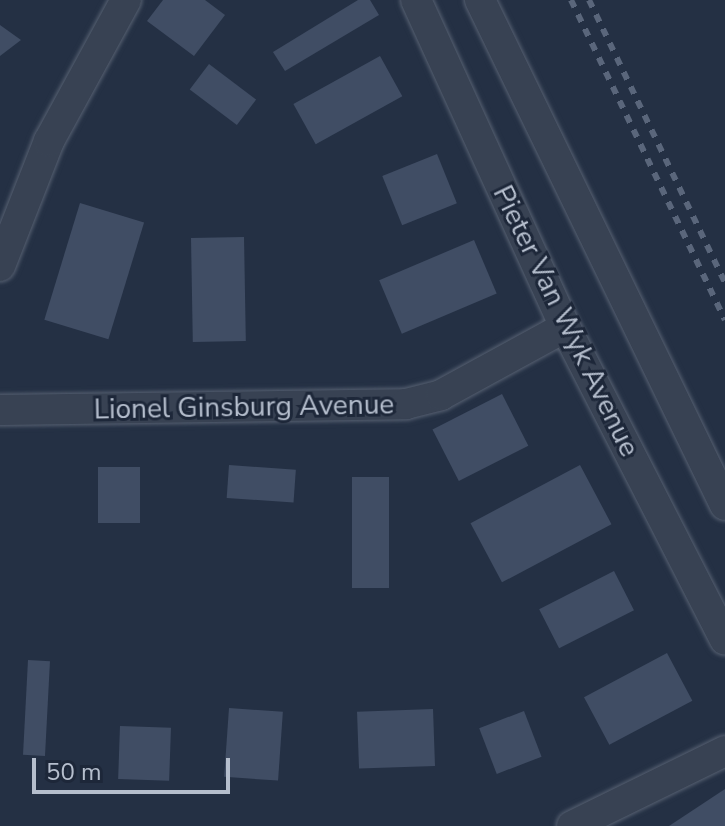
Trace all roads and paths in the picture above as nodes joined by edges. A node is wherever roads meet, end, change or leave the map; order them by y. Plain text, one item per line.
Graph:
1 (126, 0) edge
2 (416, 0) edge
3 (480, 0) edge
4 (0, 266) edge
5 (565, 327) junction
6 (0, 410) edge
7 (725, 505) edge
8 (725, 639) edge
9 (725, 751) edge
10 (572, 826) edge

1 - 4 street
2 - 5 street, Pieter Van Wyk Avenue
3 - 7 street
5 - 6 street, Lionel Ginsburg Avenue
5 - 8 street, Pieter Van Wyk Avenue
9 - 10 street

